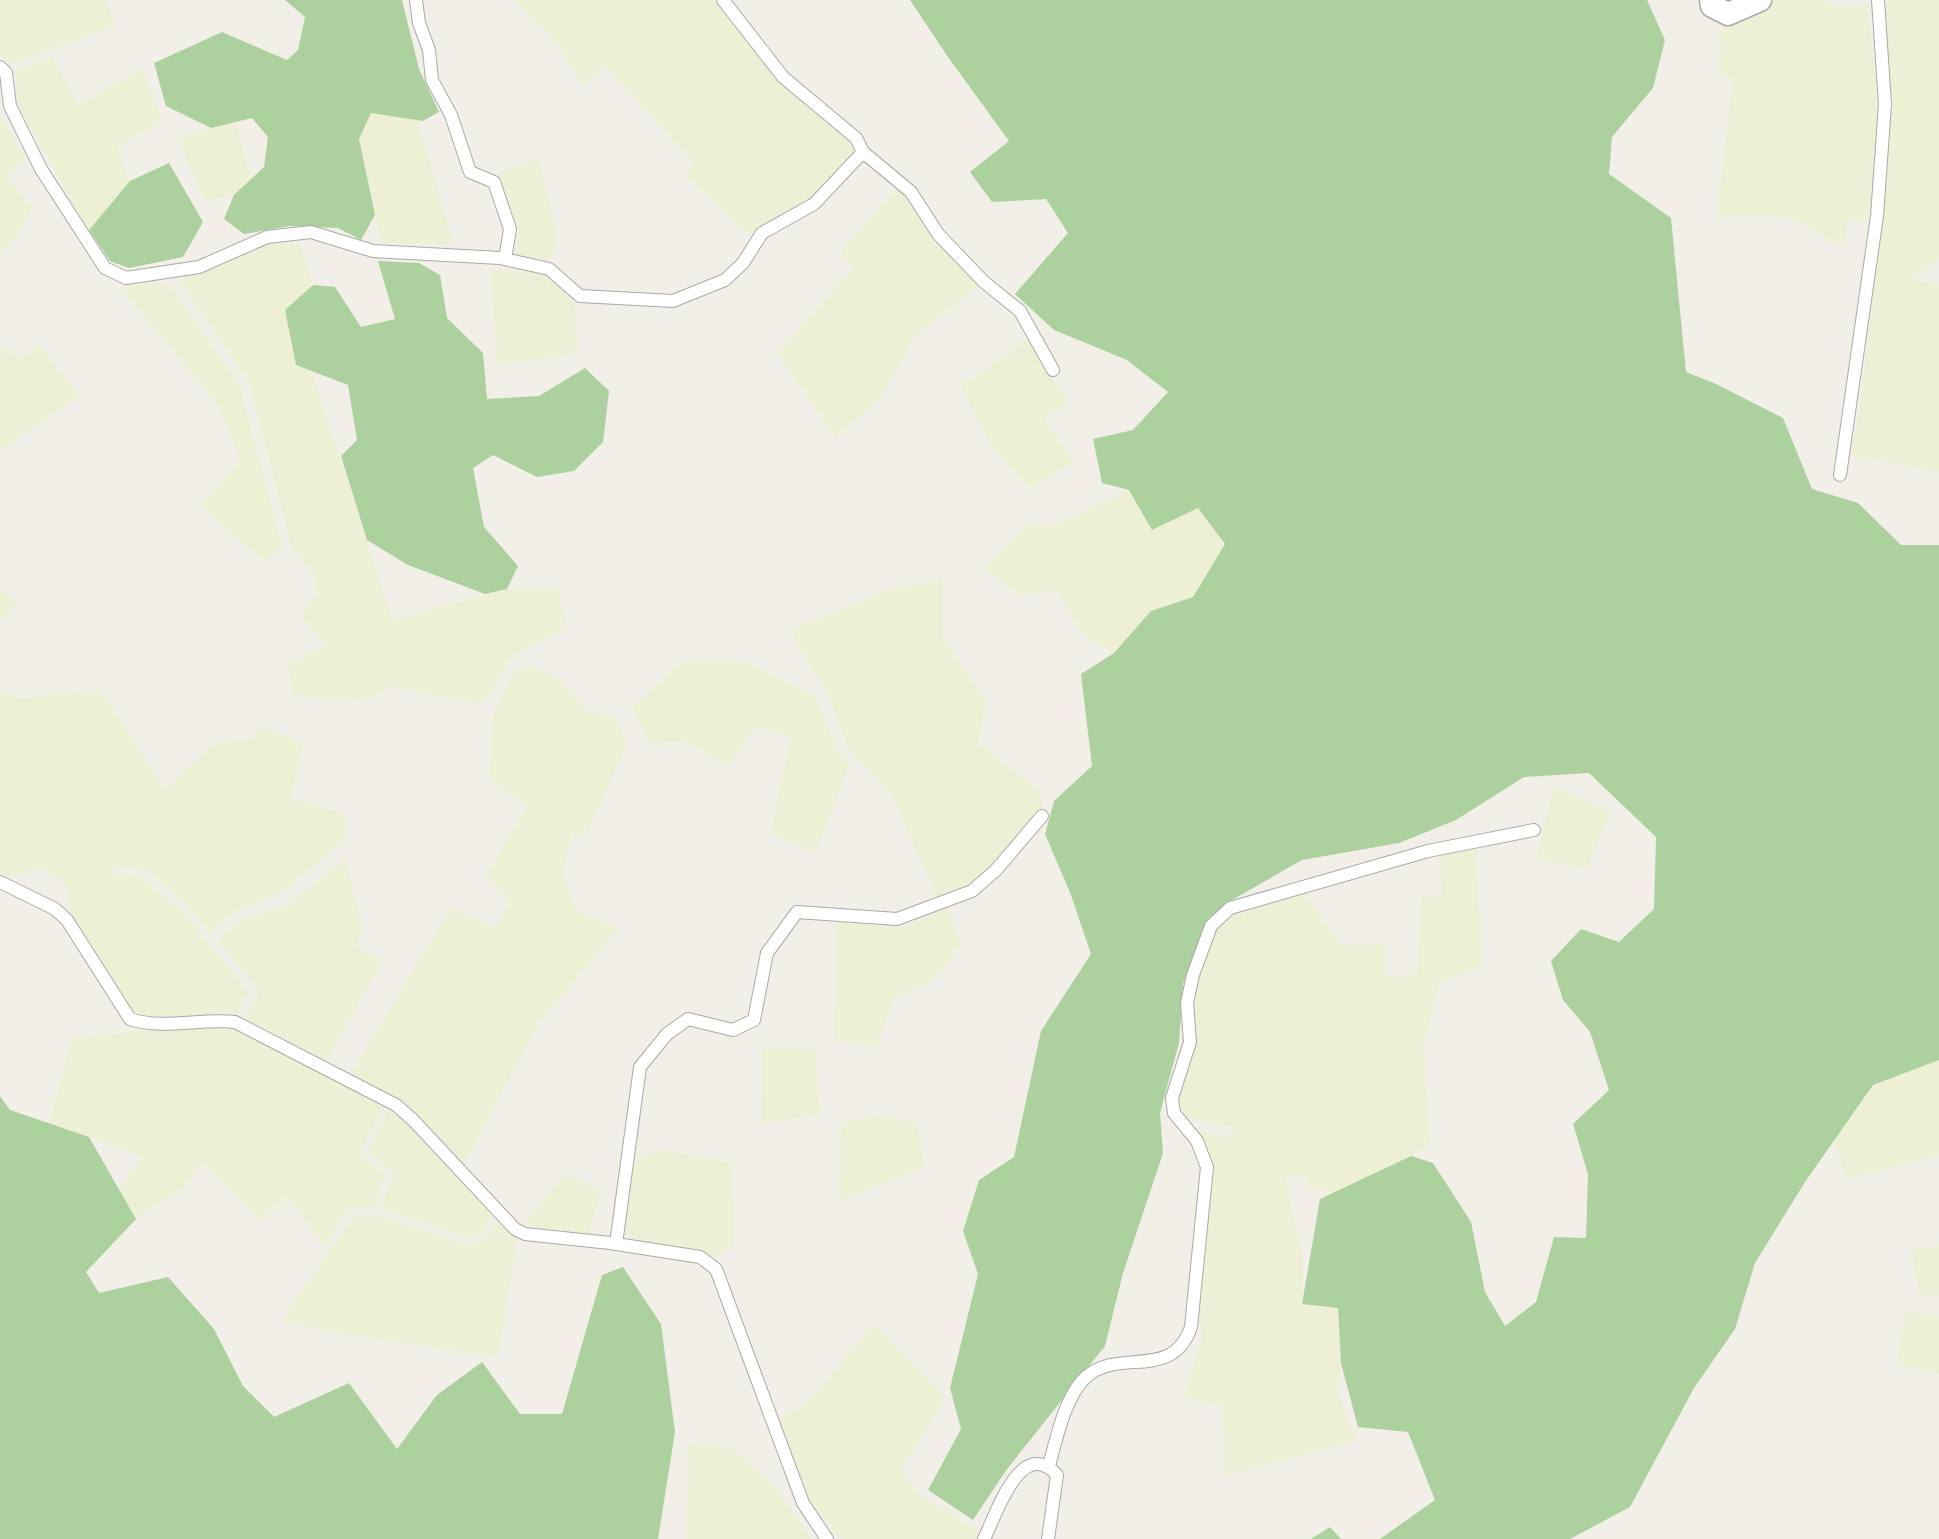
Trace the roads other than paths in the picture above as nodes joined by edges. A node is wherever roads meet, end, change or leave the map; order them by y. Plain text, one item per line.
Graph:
1 (416, 0) edge
2 (723, 0) edge
3 (1712, 0) edge
4 (1760, 0) edge
5 (1878, 0) edge
6 (0, 67) edge
7 (863, 152) junction
8 (505, 259) junction
9 (1053, 370) dead end
10 (1840, 475) dead end
11 (1042, 816) dead end
12 (1534, 830) dead end
13 (0, 882) edge
14 (616, 1244) junction
15 (1049, 1466) junction
16 (827, 1539) edge
17 (984, 1539) edge
18 (1048, 1539) edge

1 - 8 lane
2 - 7 lane
3 - 4 street
5 - 10 lane
6 - 8 lane
7 - 8 lane
7 - 9 lane
11 - 14 lane
12 - 15 lane
13 - 14 lane
14 - 16 lane
15 - 17 lane
15 - 18 lane

